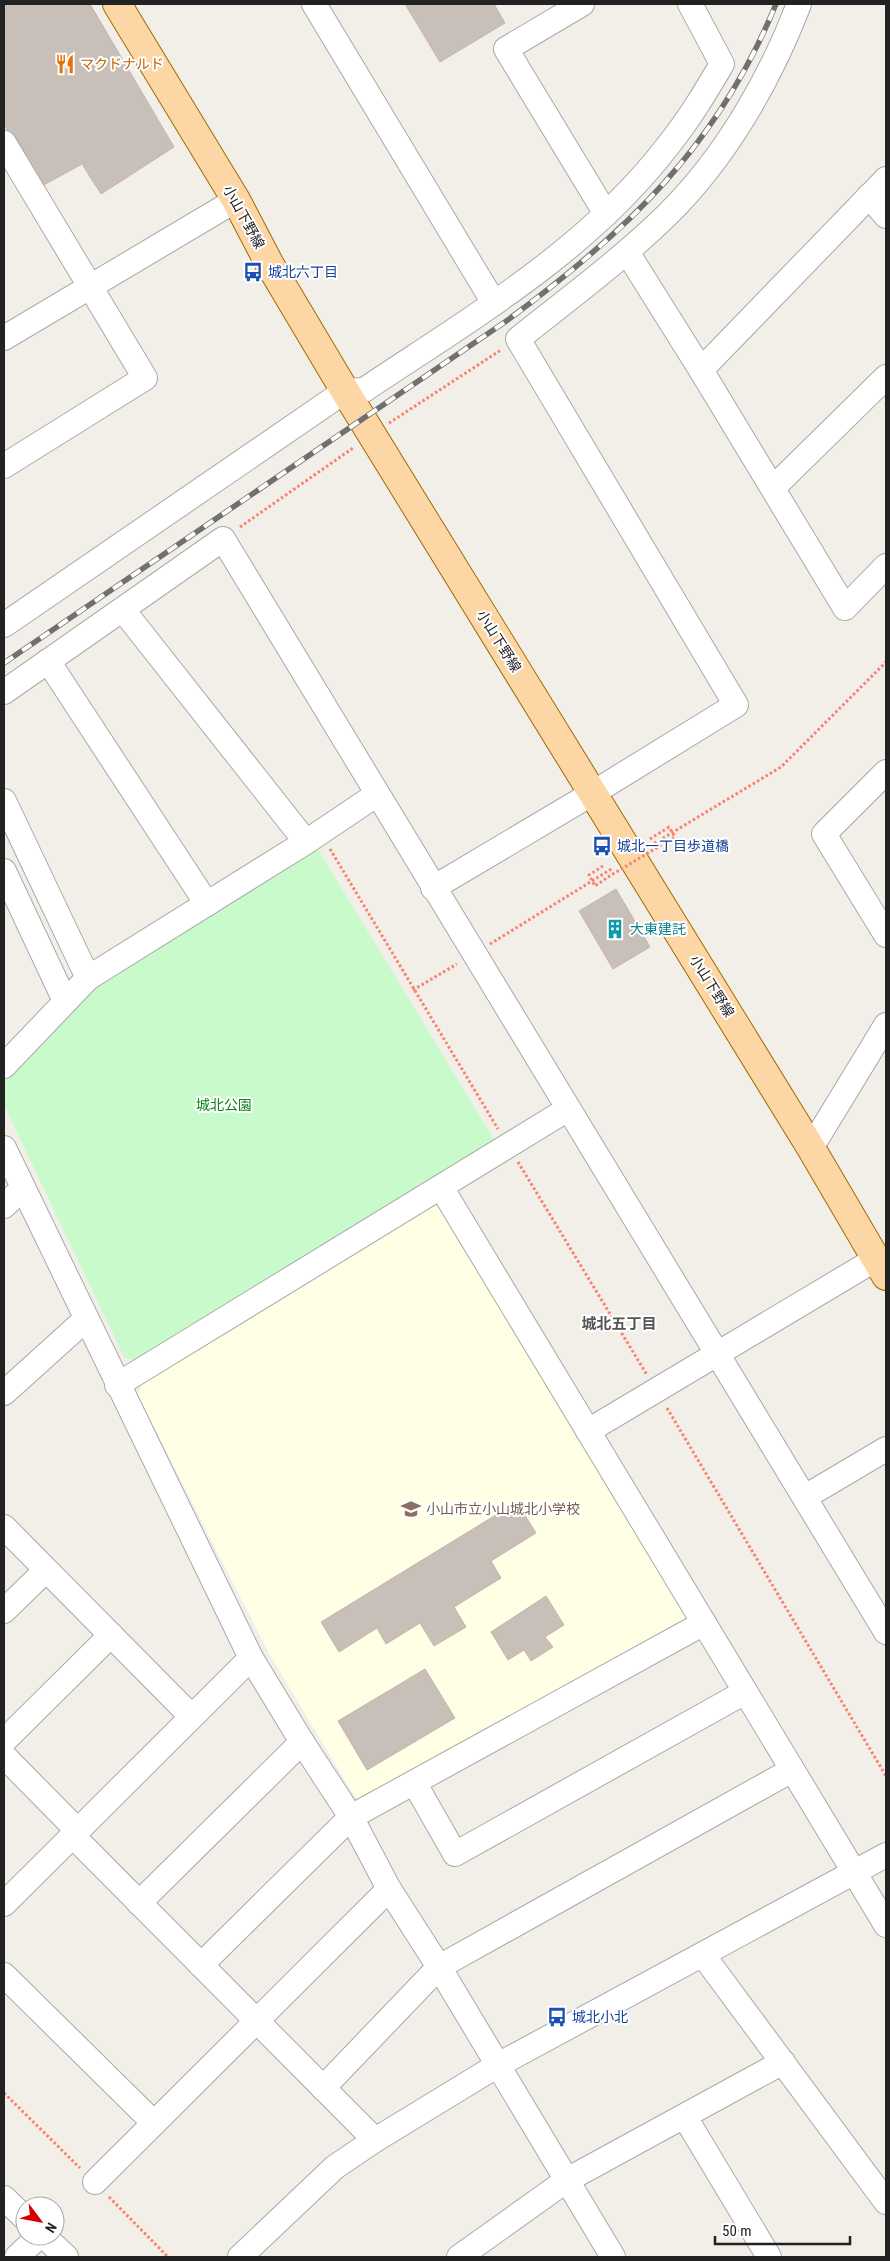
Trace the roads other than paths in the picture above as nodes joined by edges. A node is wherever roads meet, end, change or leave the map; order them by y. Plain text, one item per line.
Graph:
1 (117, 4) edge
2 (314, 4) edge
3 (582, 4) edge
4 (690, 4) edge
5 (799, 4) edge
6 (547, 12) edge
7 (4, 143) edge
8 (886, 179) edge
9 (869, 196) junction
10 (236, 200) junction
11 (606, 214) junction
12 (886, 216) edge
13 (627, 252) junction
14 (90, 287) junction
15 (494, 303) junction
16 (4, 338) edge
17 (701, 370) junction
18 (886, 377) edge
19 (345, 391) junction
20 (4, 466) edge
21 (773, 488) junction
22 (886, 566) edge
23 (123, 610) junction
24 (4, 625) edge
25 (48, 661) junction
26 (4, 692) edge
27 (886, 772) edge
28 (593, 793) junction
29 (376, 795) junction
30 (4, 801) edge
31 (314, 838) junction
32 (4, 872) edge
33 (433, 888) junction
34 (208, 904) junction
35 (886, 935) edge
36 (88, 978) junction
37 (64, 1001) junction
38 (886, 1025) edge
39 (4, 1066) edge
40 (568, 1109) junction
41 (4, 1148) edge
42 (812, 1148) junction
43 (441, 1187) junction
44 (22, 1189) junction
45 (4, 1206) edge
46 (881, 1268) edge
47 (86, 1319) junction
48 (718, 1353) junction
49 (117, 1385) junction
50 (4, 1393) edge
51 (588, 1431) junction
52 (886, 1449) edge
53 (805, 1497) junction
54 (4, 1527) edge
55 (46, 1570) junction
56 (4, 1611) edge
57 (704, 1623) junction
58 (886, 1632) edge
59 (111, 1635) junction
60 (251, 1658) junction
61 (746, 1692) junction
62 (191, 1716) junction
63 (4, 1741) edge
64 (302, 1742) junction
65 (4, 1756) edge
66 (792, 1770) junction
67 (415, 1784) junction
68 (351, 1817) junction
69 (74, 1833) junction
70 (886, 1856) edge
71 (855, 1872) junction
72 (389, 1888) junction
73 (140, 1903) junction
74 (4, 1904) edge
75 (886, 1925) edge
76 (703, 1955) junction
77 (201, 1965) junction
78 (439, 1967) junction
79 (4, 1975) edge
80 (257, 2021) junction
81 (784, 2062) junction
82 (498, 2065) junction
83 (323, 2088) junction
84 (685, 2117) junction
85 (154, 2123) junction
86 (375, 2140) junction
87 (567, 2180) junction
88 (95, 2182) dead end
89 (4, 2198) edge
90 (886, 2202) edge
91 (15, 2208) edge
92 (29, 2246) edge
93 (54, 2246) edge
94 (466, 2255) edge
95 (17, 2257) edge
96 (66, 2257) edge
97 (240, 2257) edge
98 (613, 2257) edge
99 (769, 2257) edge

1 - 10 main road, 小山下野線
2 - 15 street
3 - 6 street
4 - 11 street
5 - 13 street
6 - 11 street
7 - 14 street
8 - 9 street
9 - 12 street
9 - 17 street
10 - 14 street
10 - 19 main road, 小山下野線
11 - 15 street
13 - 17 street
13 - 28 street
14 - 16 street
14 - 20 street
15 - 19 street
17 - 21 street
18 - 21 street
19 - 24 street
19 - 28 main road, 小山下野線
21 - 22 street
23 - 25 street
23 - 29 street
23 - 31 street
25 - 26 street
25 - 34 street
27 - 35 street
28 - 33 street
28 - 42 main road, 小山下野線
29 - 31 street
29 - 33 street
30 - 36 street
31 - 34 street
32 - 37 street
33 - 40 street
34 - 36 street
36 - 37 street
37 - 39 street
38 - 42 street
40 - 43 street
40 - 48 street
41 - 44 street
42 - 46 main road, 小山下野線
43 - 49 street
43 - 51 street
44 - 45 street
44 - 47 street
46 - 48 street
47 - 49 street
47 - 50 street
48 - 51 street
48 - 53 street
49 - 60 street
51 - 57 street
52 - 53 street
53 - 58 street
54 - 55 street
55 - 56 street
55 - 59 street
57 - 61 street
57 - 67 street
59 - 62 street
59 - 63 street
60 - 62 street
60 - 64 street
61 - 66 street
61 - 67 street
62 - 69 street
64 - 68 street
64 - 73 street
65 - 69 street
66 - 71 street
66 - 78 street
67 - 68 street
68 - 72 street
68 - 77 street
69 - 73 street
69 - 74 street
70 - 71 street
71 - 75 street
71 - 76 street
72 - 78 street
72 - 80 street
73 - 77 street
76 - 81 street
76 - 82 street
77 - 80 street
78 - 82 street
78 - 83 street
79 - 85 street
80 - 83 street
80 - 85 street
81 - 84 street
81 - 90 street
82 - 86 street
82 - 87 street
83 - 86 street
84 - 87 street
84 - 99 street
85 - 88 street
86 - 97 street
87 - 94 street
87 - 98 street
89 - 91 street
92 - 95 street
93 - 96 street

